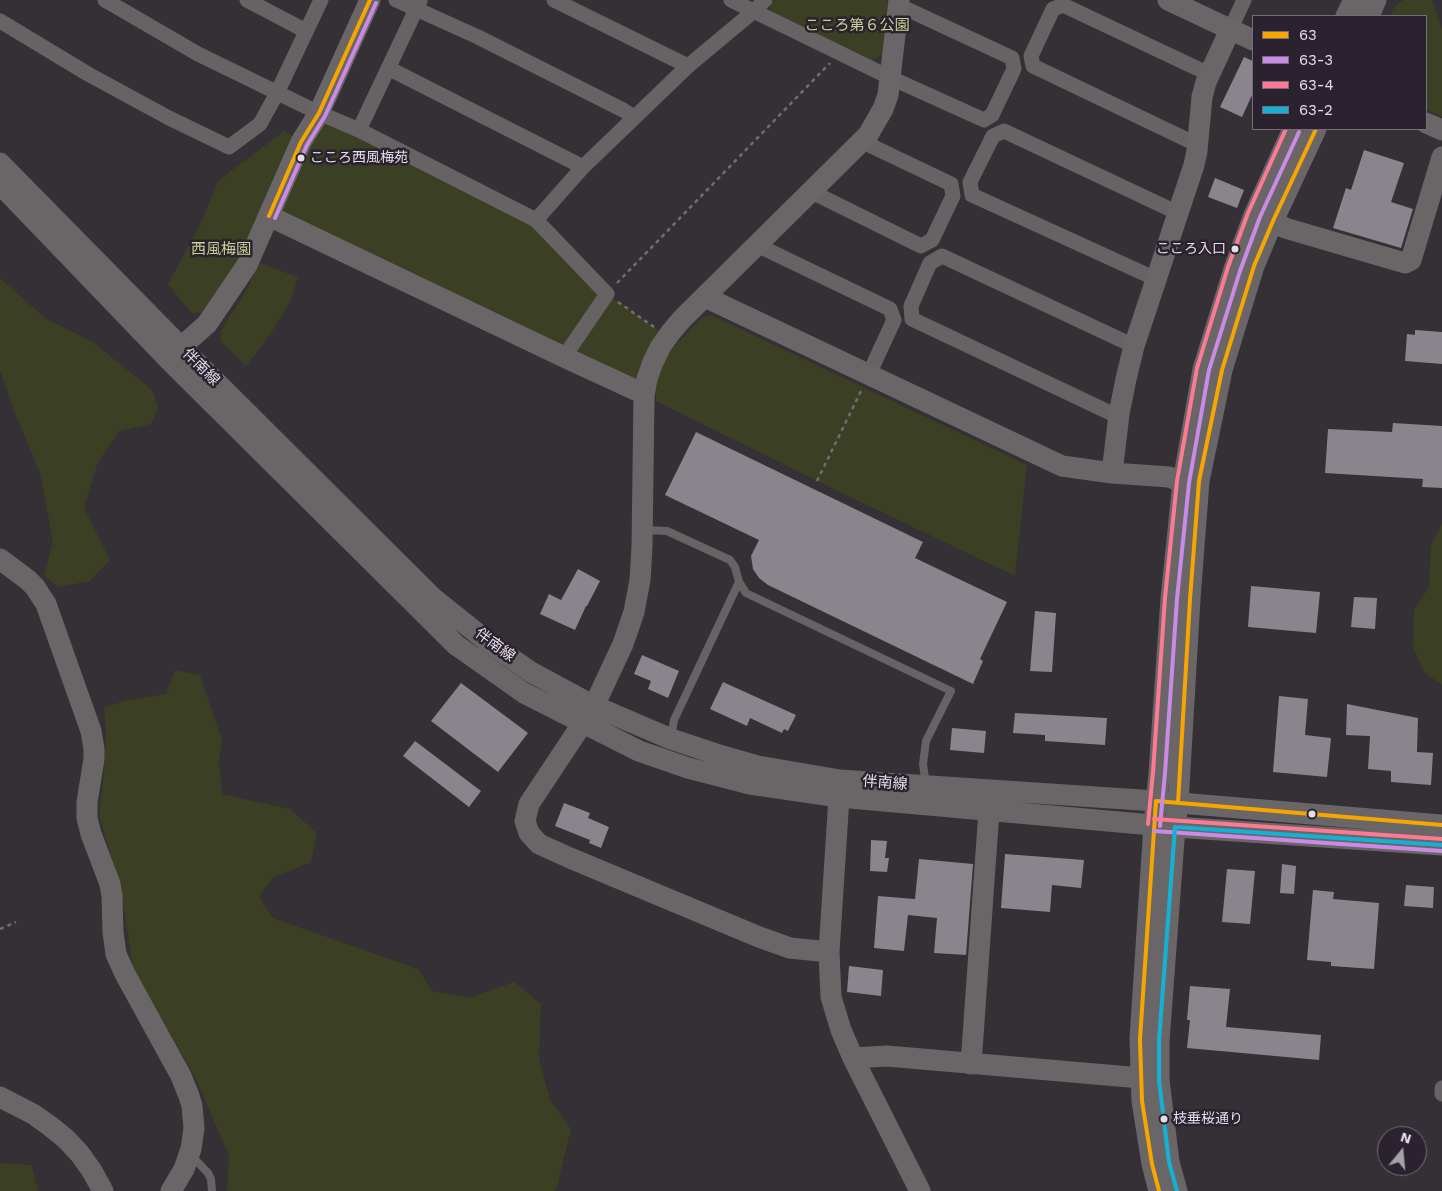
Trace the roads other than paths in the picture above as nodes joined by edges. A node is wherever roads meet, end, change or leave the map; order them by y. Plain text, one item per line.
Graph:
1 (105, 0) edge
2 (247, 0) edge
3 (321, 0) edge
4 (370, 0) edge
5 (396, 0) edge
6 (554, 0) edge
7 (731, 0) edge
8 (1168, 0) edge
9 (1244, 0) edge
10 (1354, 0) edge
11 (1376, 0) edge
12 (899, 2) edge
13 (418, 5) edge
14 (759, 6) edge
15 (1346, 15) edge
16 (1369, 15) edge
17 (0, 21) edge
18 (1230, 30) junction
19 (306, 31) junction
20 (1252, 40) edge
21 (688, 66) junction
22 (388, 68) junction
23 (1209, 74) junction
24 (891, 78) junction
25 (277, 93) junction
26 (319, 113) junction
27 (634, 117) junction
28 (1427, 123) edge
29 (358, 130) junction
30 (1293, 130) edge
31 (1316, 130) edge
32 (1442, 130) edge
33 (863, 142) junction
34 (1198, 145) junction
35 (1442, 157) edge
36 (0, 163) edge
37 (583, 167) junction
38 (0, 184) edge
39 (812, 192) junction
40 (1178, 213) junction
41 (269, 216) junction
42 (536, 220) junction
43 (1273, 220) junction
44 (758, 245) junction
45 (1156, 278) junction
46 (705, 297) junction
47 (1134, 346) junction
48 (181, 347) junction
49 (564, 357) junction
50 (869, 374) junction
51 (644, 394) junction
52 (1119, 417) junction
53 (1112, 473) junction
54 (1183, 482) junction
55 (642, 530) junction
56 (0, 559) edge
57 (739, 582) junction
58 (589, 715) junction
59 (671, 739) junction
60 (926, 786) junction
61 (839, 797) junction
62 (1156, 800) junction
63 (1178, 803) junction
64 (989, 811) junction
65 (1154, 825) junction
66 (1442, 825) edge
67 (1175, 827) junction
68 (1442, 845) edge
69 (829, 952) junction
70 (853, 1058) junction
71 (971, 1064) junction
72 (1141, 1078) junction
73 (1442, 1088) edge
74 (1442, 1094) edge
75 (0, 1097) edge
76 (188, 1158) junction
77 (104, 1191) edge
78 (172, 1191) edge
79 (212, 1191) edge
80 (920, 1191) edge
81 (1159, 1191) edge
82 (1176, 1191) edge

1 - 25 street
2 - 19 street
3 - 19 street
4 - 26 street
5 - 13 street
6 - 21 street
7 - 14 street
8 - 18 street
9 - 18 street
10 - 15 street
11 - 16 street
12 - 24 street
12 - 24 street
13 - 22 street
13 - 27 street
14 - 21 street
14 - 24 street
17 - 25 street
18 - 20 street
18 - 23 street
19 - 25 street
21 - 27 street
22 - 29 street
22 - 37 street
23 - 34 street
23 - 34 street
24 - 33 street
25 - 26 street
26 - 29 street
26 - 41 street
27 - 37 street
28 - 32 street
29 - 42 street
30 - 54 street
31 - 43 street
33 - 39 street
33 - 39 street
34 - 40 street
35 - 43 street
36 - 48 street, 伴南線
37 - 42 street
38 - 58 street, 伴南線
39 - 44 street
40 - 45 street
40 - 45 street
41 - 48 street
41 - 49 street
42 - 49 street
43 - 63 street
44 - 46 street
44 - 50 street
45 - 47 street
46 - 50 street
46 - 51 street
47 - 52 street
47 - 52 street
48 - 58 street, 伴南線
49 - 51 street
50 - 53 street
51 - 55 street
52 - 53 street
53 - 54 street
54 - 62 street
55 - 57 lane
55 - 58 street
56 - 76 street
57 - 59 lane
57 - 60 lane
58 - 59 street, 伴南線
58 - 61 street, 伴南線
58 - 69 street
59 - 60 street, 伴南線
60 - 62 street, 伴南線
61 - 64 street, 伴南線
61 - 69 street
62 - 63 street, 伴南線
62 - 65 street
63 - 66 street, 伴南線
63 - 67 street
64 - 65 street, 伴南線
64 - 71 street
65 - 67 street, 伴南線
65 - 72 street
67 - 68 street, 伴南線
67 - 82 street
69 - 70 street
70 - 71 street
70 - 80 street
71 - 72 street
72 - 81 street
73 - 74 street
75 - 77 street
76 - 78 street
76 - 79 lane

